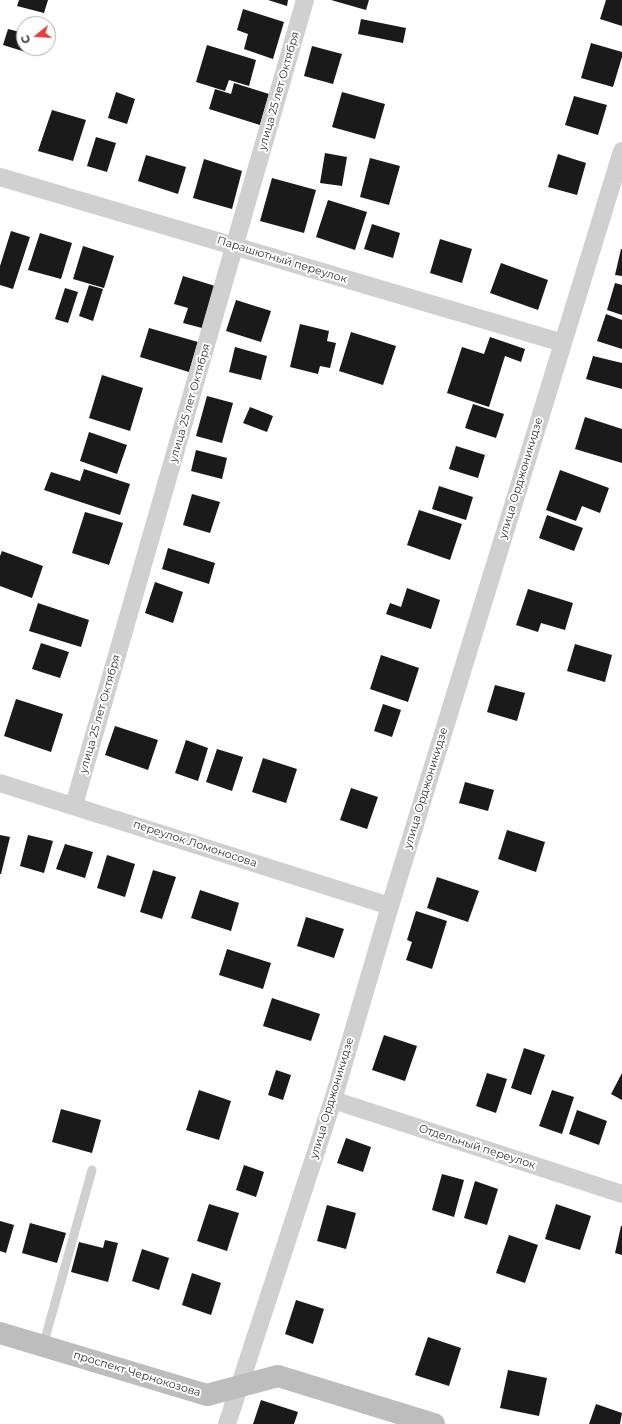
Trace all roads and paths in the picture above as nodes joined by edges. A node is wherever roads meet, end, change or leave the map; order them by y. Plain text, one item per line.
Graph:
1 (305, 0) edge
2 (622, 151) edge
3 (0, 177) edge
4 (235, 246) junction
5 (563, 343) junction
6 (0, 783) edge
7 (74, 806) junction
8 (390, 906) junction
9 (333, 1100) junction
10 (92, 1170) dead end
11 (622, 1194) edge
12 (0, 1333) edge
13 (43, 1346) junction
14 (240, 1385) junction
15 (227, 1424) edge
16 (434, 1424) edge

1 - 4 street, улица 25 лет Октября
2 - 5 street, улица Орджоникидзе
3 - 4 street, Парашютный переулок
4 - 5 street, Парашютный переулок
4 - 7 street, улица 25 лет Октября
5 - 8 street, улица Орджоникидзе
6 - 7 street, переулок Ломоносова
7 - 8 street, переулок Ломоносова
8 - 9 street, улица Орджоникидзе
9 - 11 street, Отдельный переулок
9 - 14 street, улица Орджоникидзе
10 - 13 lane
12 - 13 street, проспект Чернокозова
13 - 14 street, проспект Чернокозова
14 - 15 street, улица Орджоникидзе
14 - 16 street, проспект Чернокозова

